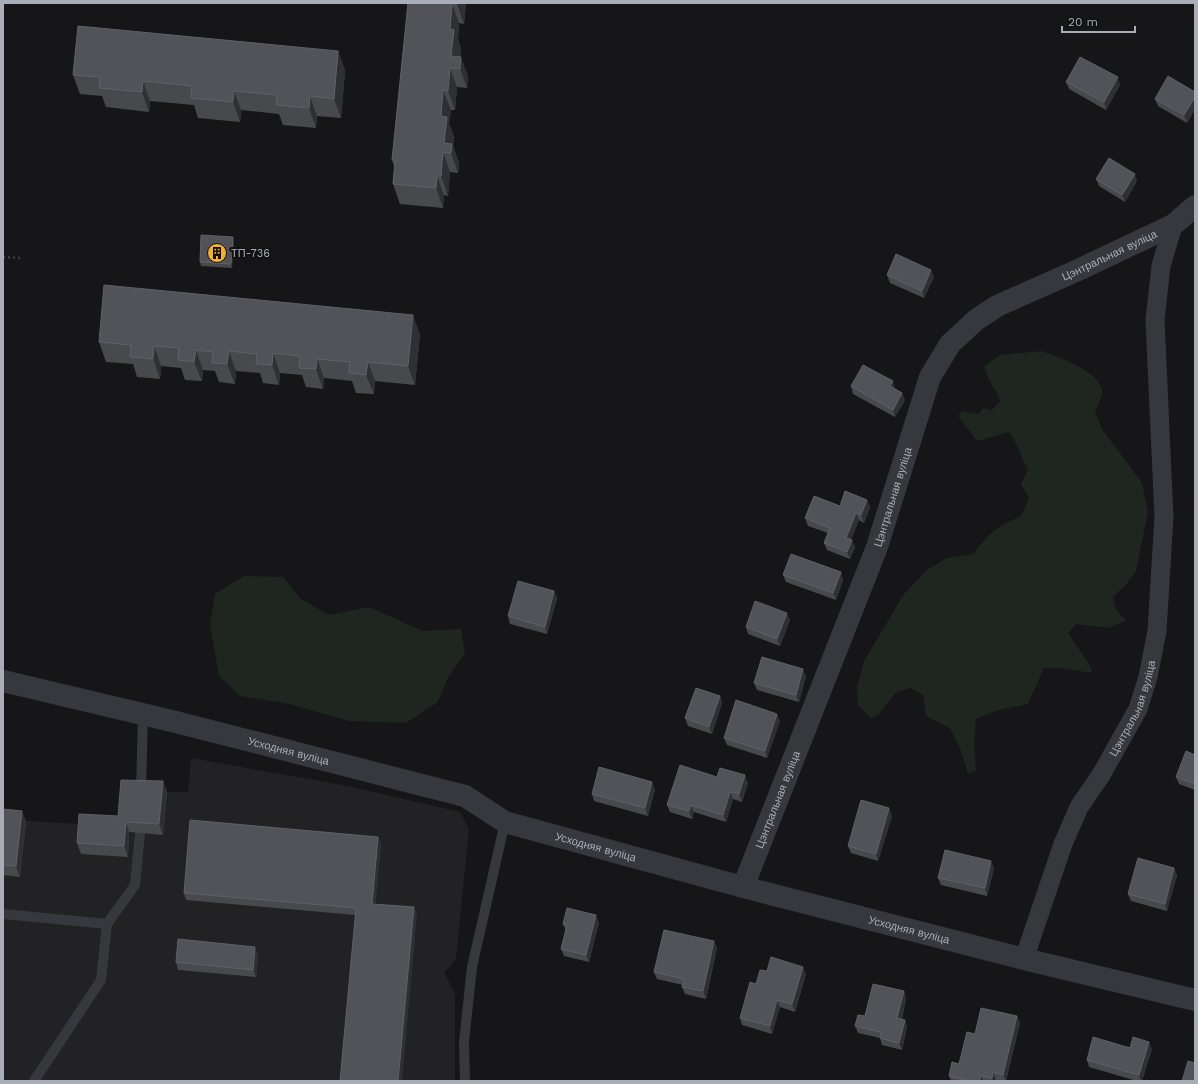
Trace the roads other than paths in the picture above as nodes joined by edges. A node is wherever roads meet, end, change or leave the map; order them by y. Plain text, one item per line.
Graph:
1 (1195, 206) edge
2 (1173, 225) junction
3 (3, 682) edge
4 (143, 714) junction
5 (141, 790) edge
6 (505, 822) junction
7 (140, 834) edge
8 (743, 888) junction
9 (3, 914) edge
10 (107, 924) junction
11 (1024, 959) junction
12 (1195, 1000) edge
13 (34, 1081) edge
14 (465, 1081) edge

1 - 2 street, Цэнтральная вуліца
2 - 8 street, Цэнтральная вуліца
2 - 11 street, Цэнтральная вуліца
3 - 4 street, Усходняя вуліца
4 - 5 lane
4 - 6 street, Усходняя вуліца
6 - 8 street, Усходняя вуліца
6 - 14 lane
7 - 10 lane
8 - 11 street, Усходняя вуліца
9 - 10 lane
10 - 13 lane
11 - 12 street, Усходняя вуліца

